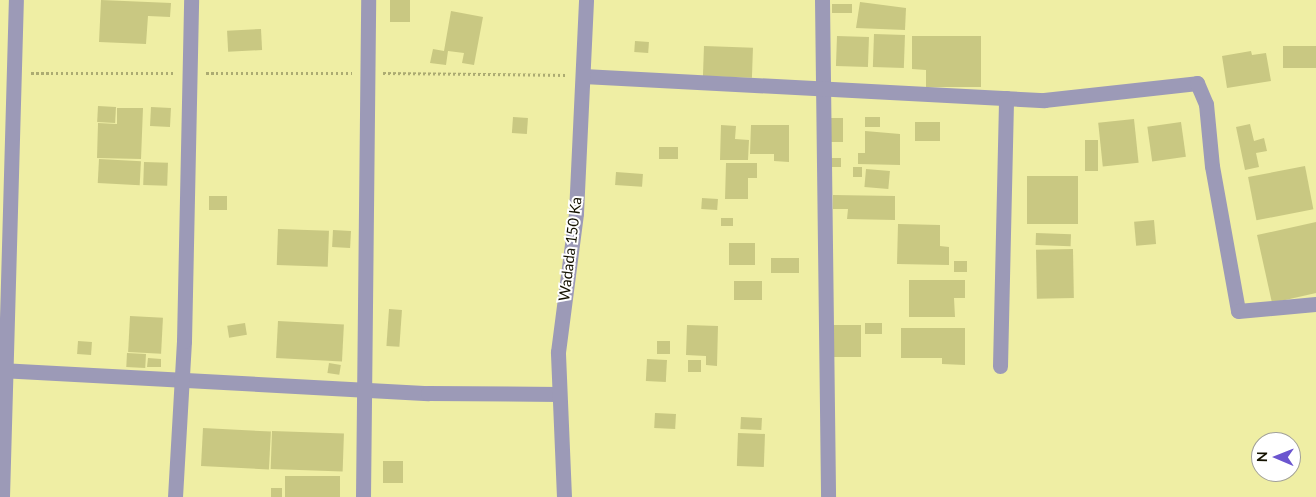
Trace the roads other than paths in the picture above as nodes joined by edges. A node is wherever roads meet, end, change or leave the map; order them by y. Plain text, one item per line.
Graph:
1 (16, 0) edge
2 (191, 0) edge
3 (368, 0) edge
4 (586, 0) edge
5 (822, 0) edge
6 (583, 76) junction
7 (820, 87) junction
8 (1006, 98) junction
9 (1316, 304) edge
10 (1000, 366) dead end
11 (4, 370) edge
12 (181, 380) junction
13 (364, 390) junction
14 (559, 394) junction
15 (2, 497) edge
16 (175, 497) edge
17 (363, 497) edge
18 (564, 497) edge
19 (828, 497) edge

1 - 11 street
2 - 12 street
3 - 13 street
4 - 6 street, Wadada 150 Ka
5 - 7 street
6 - 7 street
6 - 14 street, Wadada 150 Ka
7 - 8 street
7 - 19 street
8 - 9 street
8 - 10 street
11 - 12 street
11 - 15 street
12 - 13 street
12 - 16 street
13 - 14 street
13 - 17 street
14 - 18 street, Wadada 150 Ka

